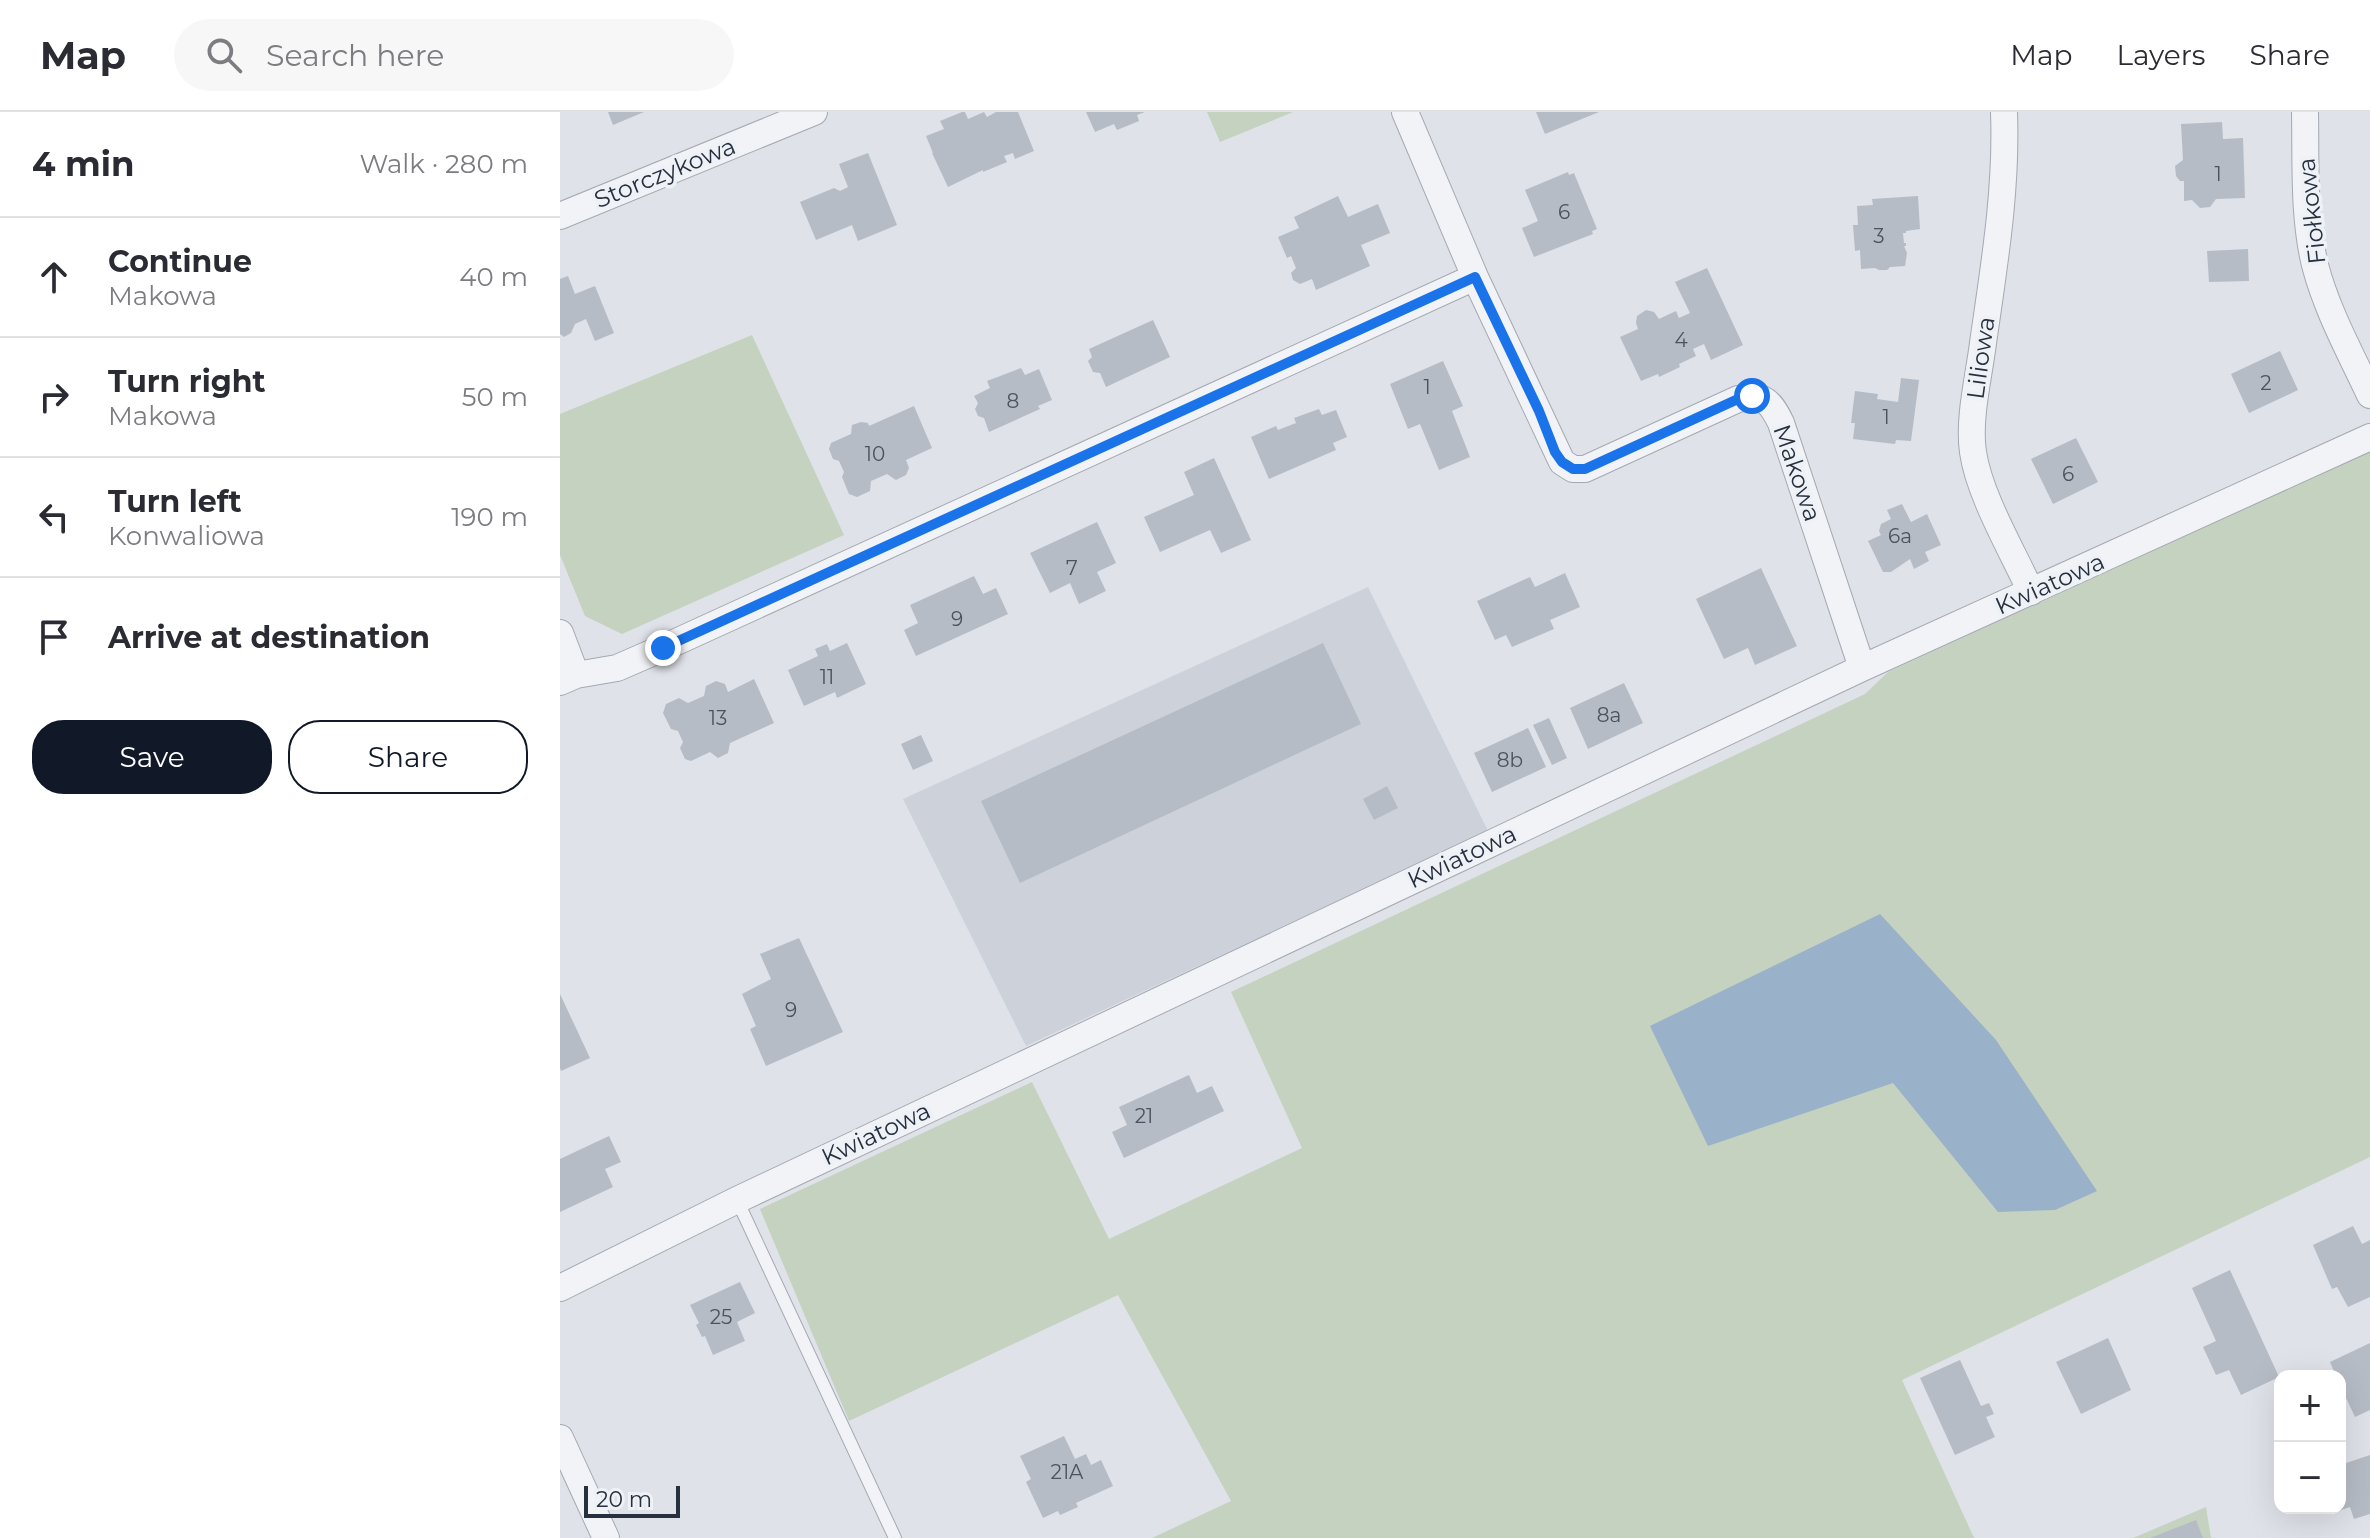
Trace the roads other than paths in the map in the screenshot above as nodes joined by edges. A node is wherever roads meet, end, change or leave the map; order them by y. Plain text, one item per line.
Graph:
1 (814, 112) edge
2 (1405, 112) edge
3 (2004, 112) edge
4 (2305, 112) edge
5 (560, 216) edge
6 (1475, 277) junction
7 (2370, 395) edge
8 (2370, 437) edge
9 (2031, 592) junction
10 (560, 633) edge
11 (1862, 668) junction
12 (568, 678) edge
13 (737, 1200) junction
14 (560, 1288) edge
15 (560, 1438) edge
16 (606, 1538) edge
17 (895, 1538) edge

1 - 5 street, Storczykowa
2 - 6 street, Makowa
3 - 9 street, Liliowa
4 - 7 street, Fiołkowa
6 - 11 street, Makowa
6 - 12 street
8 - 9 street, Kwiatowa
9 - 11 street, Kwiatowa
10 - 12 street
11 - 13 street, Kwiatowa
13 - 14 street, Kwiatowa
13 - 17 lane
15 - 16 street

